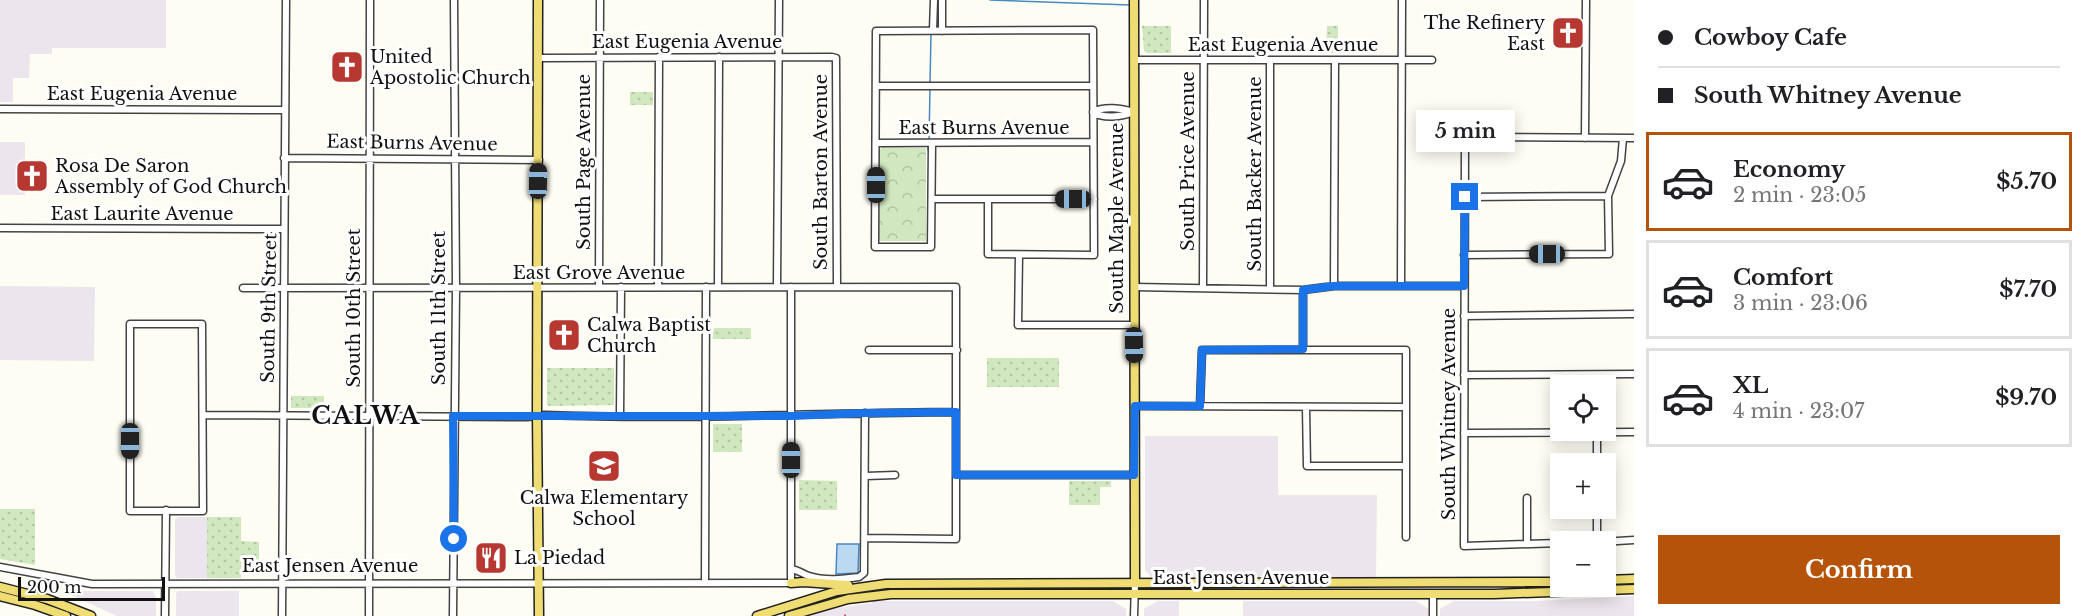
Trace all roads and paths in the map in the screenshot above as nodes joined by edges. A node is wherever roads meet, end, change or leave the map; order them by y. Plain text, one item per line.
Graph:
1 (286, 0) edge
2 (370, 0) edge
3 (454, 0) edge
4 (538, 0) edge
5 (600, 0) edge
6 (779, 0) edge
7 (933, 0) edge
8 (942, 0) edge
9 (1134, 0) edge
10 (1204, 0) edge
11 (1402, 0) edge
12 (1586, 0) edge
13 (933, 30) junction
14 (942, 30) junction
15 (599, 57) junction
16 (659, 57) junction
17 (718, 57) junction
18 (778, 57) junction
19 (538, 58) junction
20 (836, 58) joint
21 (1134, 60) junction
22 (1203, 60) junction
23 (1270, 60) junction
24 (1335, 60) junction
25 (1402, 60) junction
26 (1432, 60) dead end
27 (876, 86) junction
28 (1093, 86) junction
29 (0, 109) edge
30 (285, 110) junction
31 (1093, 112) junction
32 (1133, 112) junction
33 (1585, 138) junction
34 (1623, 138) junction
35 (1634, 138) edge
36 (1093, 142) junction
37 (876, 143) junction
38 (932, 143) junction
39 (369, 157) junction
40 (284, 158) junction
41 (454, 158) junction
42 (539, 160) junction
43 (1608, 196) junction
44 (1465, 197) junction
45 (932, 199) junction
46 (1094, 199) junction
47 (988, 200) junction
48 (0, 228) edge
49 (285, 229) junction
50 (1020, 255) junction
51 (1464, 255) junction
52 (837, 286) junction
53 (1334, 286) junction
54 (1401, 286) junction
55 (1464, 286) junction
56 (283, 287) junction
57 (537, 287) junction
58 (598, 287) junction
59 (621, 287) junction
60 (658, 287) junction
61 (706, 287) junction
62 (718, 287) junction
63 (777, 287) junction
64 (791, 287) junction
65 (1134, 287) junction
66 (1203, 287) junction
67 (243, 288) dead end
68 (1270, 288) junction
69 (370, 289) junction
70 (456, 289) junction
71 (1303, 290) junction
72 (1634, 314) edge
73 (1464, 316) junction
74 (1134, 325) junction
75 (1303, 349) junction
76 (869, 350) dead end
77 (957, 350) junction
78 (1634, 374) edge
79 (1464, 375) junction
80 (1135, 406) junction
81 (1200, 406) junction
82 (1306, 407) junction
83 (1405, 407) junction
84 (956, 412) junction
85 (865, 413) junction
86 (203, 415) junction
87 (283, 416) junction
88 (368, 416) junction
89 (453, 416) junction
90 (537, 416) junction
91 (620, 416) junction
92 (705, 416) junction
93 (791, 416) junction
94 (1616, 432) edge
95 (1634, 432) edge
96 (1464, 433) junction
97 (1550, 433) edge
98 (1406, 466) junction
99 (895, 475) dead end
100 (956, 475) junction
101 (1134, 475) junction
102 (866, 476) junction
103 (1527, 498) dead end
104 (165, 510) junction
105 (1406, 537) dead end
106 (865, 538) junction
107 (1634, 540) edge
108 (1616, 541) edge
109 (1550, 543) edge
110 (1527, 544) junction
111 (0, 567) edge
112 (791, 569) junction
113 (1634, 579) edge
114 (1616, 580) edge
115 (453, 582) junction
116 (539, 582) junction
117 (705, 582) junction
118 (1550, 582) edge
119 (282, 583) junction
120 (368, 583) junction
121 (791, 583) junction
122 (1134, 583) junction
123 (165, 584) junction
124 (863, 586) junction
125 (0, 587) edge
126 (1634, 589) edge
127 (1134, 594) junction
128 (1433, 594) junction
129 (0, 596) edge
130 (66, 616) edge
131 (91, 616) edge
132 (165, 616) edge
133 (282, 616) edge
134 (369, 616) edge
135 (453, 616) edge
136 (539, 616) edge
137 (757, 616) edge
138 (789, 616) edge
139 (1134, 616) edge
140 (1433, 616) edge

1 - 30 street, South 9th Street
2 - 39 street, South 10th Street
3 - 41 street, South 11th Street
4 - 19 main road
5 - 15 street, South Page Avenue
6 - 18 street
7 - 13 street
8 - 14 street
9 - 21 main road, South Maple Avenue
10 - 22 street, South Price Avenue
11 - 25 street
12 - 33 street
13 - 14 street
13 - 27 street
14 - 28 street
15 - 16 street, East Eugenia Avenue
15 - 19 street, East Eugenia Avenue
15 - 58 street, South Page Avenue
16 - 17 street, East Eugenia Avenue
16 - 60 street
17 - 18 street, East Eugenia Avenue
17 - 62 street
18 - 20 street, East Eugenia Avenue
18 - 63 street
19 - 42 main road
20 - 52 street, South Barton Avenue
21 - 22 street, East Eugenia Avenue
21 - 32 main road, South Maple Avenue
22 - 23 street, East Eugenia Avenue
22 - 66 street, South Price Avenue
23 - 24 street, East Eugenia Avenue
23 - 68 street, South Backer Avenue
24 - 25 street, East Eugenia Avenue
24 - 53 street
25 - 26 street, East Eugenia Avenue
25 - 54 street
27 - 28 street
27 - 37 street
28 - 31 street
29 - 30 street, East Eugenia Avenue
30 - 40 street, South 9th Street
31 - 32 street, East Burns Avenue
31 - 36 street
32 - 65 main road, South Maple Avenue
33 - 34 street
33 - 44 street, South Whitney Avenue
34 - 35 street
34 - 43 street
36 - 38 street, East Burns Avenue
36 - 46 street
37 - 38 street, East Burns Avenue
37 - 45 street
38 - 45 street
39 - 40 street, East Burns Avenue
39 - 41 street, East Burns Avenue
39 - 69 street, South 10th Street
40 - 49 street, South 9th Street
41 - 42 street, East Burns Avenue
41 - 70 street, South 11th Street
42 - 57 main road
43 - 44 street
43 - 51 street
44 - 51 street, South Whitney Avenue
45 - 47 street
46 - 47 street
46 - 50 street
47 - 50 street
48 - 49 street, East Laurite Avenue
49 - 56 street, South 9th Street
50 - 74 street
51 - 55 street, South Whitney Avenue
52 - 64 street, East Grove Avenue
52 - 77 street, East Grove Avenue
53 - 54 street
53 - 71 street
54 - 55 street
55 - 73 street, South Whitney Avenue
56 - 67 street, East Grove Avenue
56 - 69 street, East Grove Avenue
56 - 87 street, South 9th Street
57 - 58 street, East Grove Avenue
57 - 70 street, East Grove Avenue
57 - 90 main road
58 - 59 street, East Grove Avenue
59 - 60 street, East Grove Avenue
59 - 91 street
60 - 61 street, East Grove Avenue
61 - 62 street, East Grove Avenue
61 - 92 street
62 - 63 street, East Grove Avenue
63 - 64 street, East Grove Avenue
64 - 93 street
65 - 66 street
65 - 74 main road, South Maple Avenue
66 - 68 street
68 - 71 street
69 - 70 street, East Grove Avenue
69 - 88 street, South 10th Street
70 - 89 street, South 11th Street
71 - 75 street
72 - 73 street
73 - 79 street, South Whitney Avenue
74 - 80 main road, South Maple Avenue
75 - 81 street
75 - 83 street
76 - 77 street
77 - 84 street
78 - 79 street
79 - 96 street, South Whitney Avenue
80 - 81 street
80 - 101 main road, South Maple Avenue
81 - 82 street
82 - 83 street
82 - 98 street
83 - 98 street
84 - 85 street
84 - 100 street
85 - 93 street
85 - 102 street
86 - 87 street
86 - 104 street
86 - 104 street
87 - 88 street
87 - 119 street, South 9th Street
88 - 89 street
88 - 120 street, South 10th Street
89 - 90 street
89 - 115 street, South 11th Street
90 - 91 street
90 - 116 main road
91 - 92 street
92 - 93 street
92 - 117 street
93 - 112 street
94 - 95 street
96 - 97 street
96 - 110 street, South Whitney Avenue
98 - 105 street
99 - 102 street
100 - 101 street
100 - 106 street
101 - 122 main road, South Maple Avenue
102 - 106 street
103 - 110 street
104 - 123 street
106 - 112 street
107 - 108 street
109 - 110 street
111 - 123 street, East Jensen Avenue
112 - 121 street
113 - 114 main road
115 - 116 street, East Jensen Avenue
115 - 120 street, East Jensen Avenue
115 - 135 street, South 11th Street
116 - 117 street, East Jensen Avenue
116 - 136 main road
117 - 121 street, East Jensen Avenue
118 - 122 main road, East Jensen Avenue
119 - 120 street, East Jensen Avenue
119 - 123 street, East Jensen Avenue
119 - 133 street, South 9th Street
120 - 134 street, South 10th Street
121 - 124 main road
122 - 124 main road, East Jensen Avenue
122 - 127 street, South Maple Avenue
123 - 132 street
124 - 137 main road
125 - 131 main road
126 - 128 main road, East Jensen Avenue
127 - 128 main road, East Jensen Avenue
127 - 138 main road, East Jensen Avenue
127 - 139 street, South Maple Avenue
128 - 140 street
129 - 130 main road

